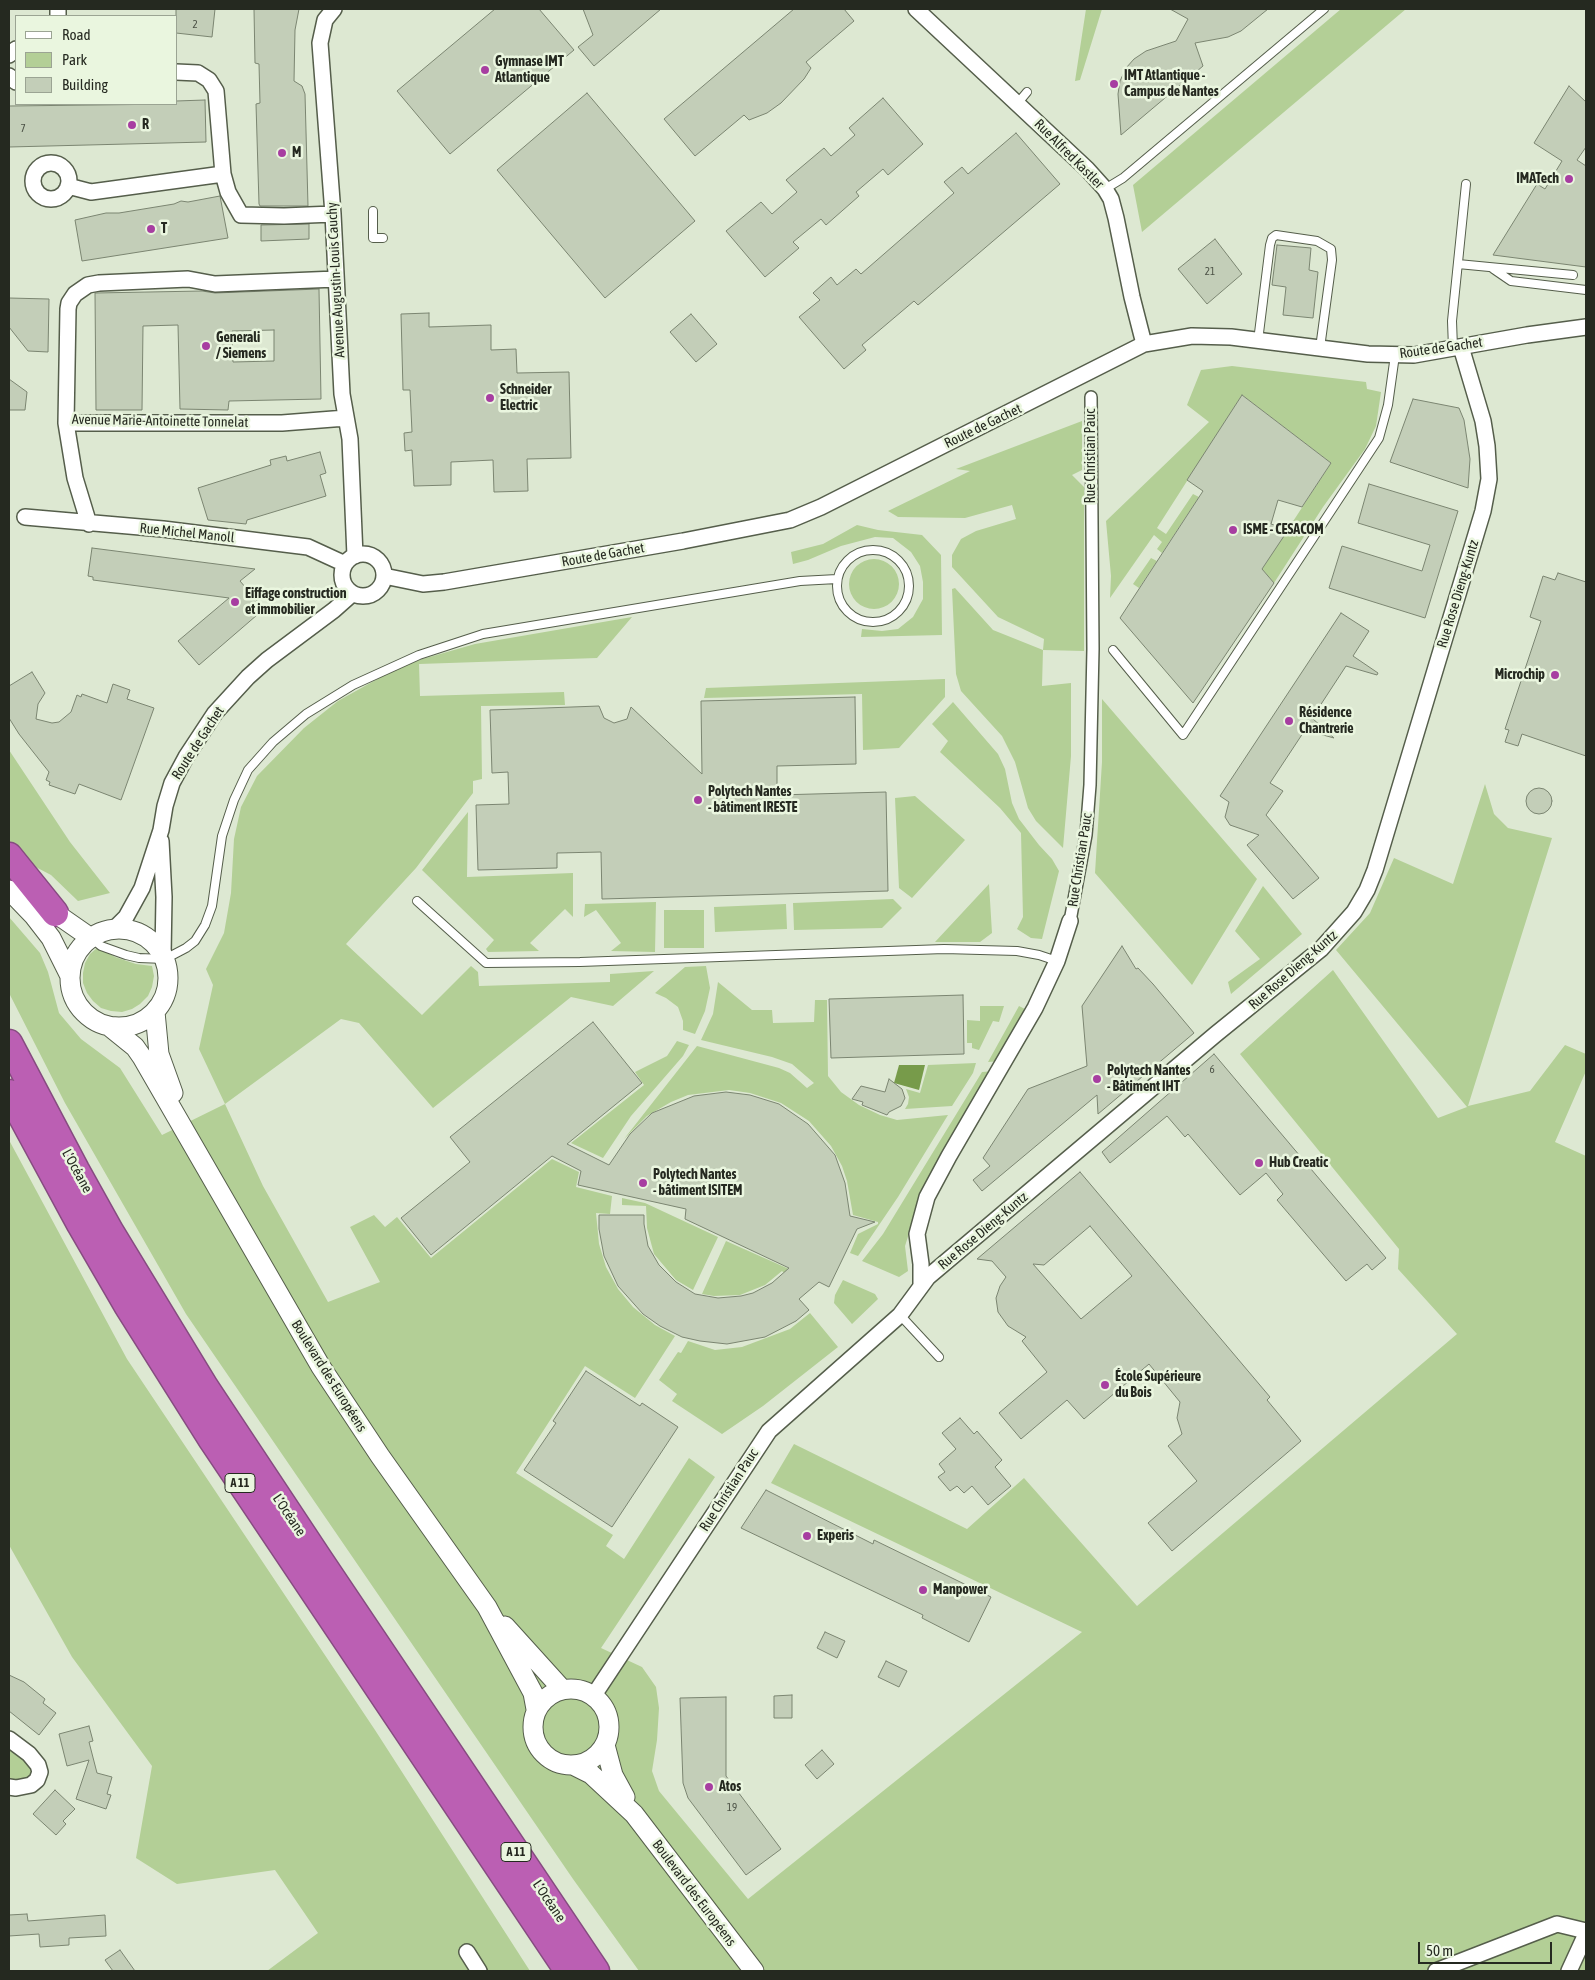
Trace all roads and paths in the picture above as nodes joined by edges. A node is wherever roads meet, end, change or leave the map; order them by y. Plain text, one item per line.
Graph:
1 (334, 9) edge
2 (916, 9) edge
3 (1324, 9) edge
4 (178, 72) edge
5 (1027, 92) dead end
6 (1017, 104) junction
7 (223, 174) junction
8 (1466, 184) dead end
9 (68, 186) dead end
10 (1105, 189) junction
11 (373, 211) dead end
12 (333, 214) junction
13 (384, 238) dead end
14 (1458, 264) junction
15 (1492, 268) junction
16 (1573, 275) dead end
17 (336, 279) junction
18 (1586, 290) edge
19 (1586, 327) edge
20 (1258, 341) junction
21 (1144, 344) junction
22 (1320, 348) junction
23 (1457, 348) junction
24 (1394, 355) junction
25 (1091, 398) dead end
26 (346, 418) junction
27 (66, 422) junction
28 (25, 517) dead end
29 (89, 524) junction
30 (350, 560) junction
31 (384, 576) junction
32 (837, 579) junction
33 (352, 594) junction
34 (1113, 650) dead end
35 (161, 830) junction
36 (9, 856) edge
37 (9, 881) edge
38 (9, 890) edge
39 (417, 901) dead end
40 (55, 913) junction
41 (1070, 922) joint
42 (115, 928) junction
43 (90, 938) junction
44 (164, 957) junction
45 (1057, 961) junction
46 (70, 976) junction
47 (155, 1012) junction
48 (109, 1026) junction
49 (9, 1043) edge
50 (9, 1093) edge
51 (187, 1134) junction
52 (921, 1285) junction
53 (900, 1315) junction
54 (939, 1357) dead end
55 (487, 1607) junction
56 (562, 1689) junction
57 (594, 1695) junction
58 (536, 1709) junction
59 (9, 1739) edge
60 (605, 1745) junction
61 (573, 1765) junction
62 (9, 1787) edge
63 (634, 1814) junction
64 (1586, 1932) edge
65 (467, 1952) dead end
66 (479, 1971) edge
67 (568, 1971) edge
68 (596, 1971) edge
69 (754, 1971) edge
70 (1436, 1971) edge
71 (1569, 1971) edge

1 - 12 street, Avenue Augustin-Louis Cauchy
2 - 6 street, Rue Alfred Kastler
3 - 10 lane
4 - 7 street
5 - 6 lane
6 - 10 street, Rue Alfred Kastler
7 - 9 street
7 - 12 street
8 - 14 lane
10 - 21 street, Rue Alfred Kastler
11 - 13 lane
12 - 17 street, Avenue Augustin-Louis Cauchy
14 - 15 lane
14 - 23 lane
15 - 16 lane
15 - 18 lane
17 - 26 street, Avenue Augustin-Louis Cauchy
17 - 27 street, Avenue Marie-Antoinette Tonnelat
19 - 23 street, Route de Gachet
20 - 21 street, Route de Gachet
20 - 22 street, Route de Gachet
20 - 22 lane
21 - 31 street, Route de Gachet
22 - 24 street, Route de Gachet
23 - 24 street, Route de Gachet
23 - 52 street, Rue Rose Dieng-Kuntz
24 - 34 lane
25 - 41 street, Rue Christian Pauc
26 - 27 street, Avenue Marie-Antoinette Tonnelat
26 - 30 street, Avenue Augustin-Louis Cauchy
27 - 29 street
28 - 29 street, Rue Michel Manoll
29 - 30 street, Rue Michel Manoll
30 - 31 street
30 - 33 street
31 - 33 street
32 - 32 lane
32 - 44 lane
33 - 35 street, Route de Gachet
35 - 42 street, Route de Gachet
35 - 44 street, Route de Gachet
36 - 40 highway
37 - 40 street
38 - 46 street
39 - 45 lane
40 - 43 street
41 - 45 street, Rue Christian Pauc
42 - 43 street
42 - 44 street
43 - 44 lane
43 - 46 street
44 - 47 street
45 - 52 street, Rue Christian Pauc
46 - 48 street
47 - 48 street
47 - 51 street, Boulevard des Européens
48 - 51 street, Boulevard des Européens
49 - 68 highway, L’Océane / A 11
50 - 67 highway, L’Océane / A 11
51 - 55 street, Boulevard des Européens
52 - 53 street, Rue Rose Dieng-Kuntz
53 - 54 lane
53 - 57 street, Rue Christian Pauc
55 - 56 street, Boulevard des Européens
55 - 58 street, Boulevard des Européens
56 - 57 street
56 - 58 street
57 - 60 street
58 - 61 street
59 - 62 street
60 - 61 street
60 - 63 street, Boulevard des Européens
61 - 63 street, Boulevard des Européens
63 - 69 street, Boulevard des Européens
64 - 70 street
64 - 71 street
65 - 66 street

